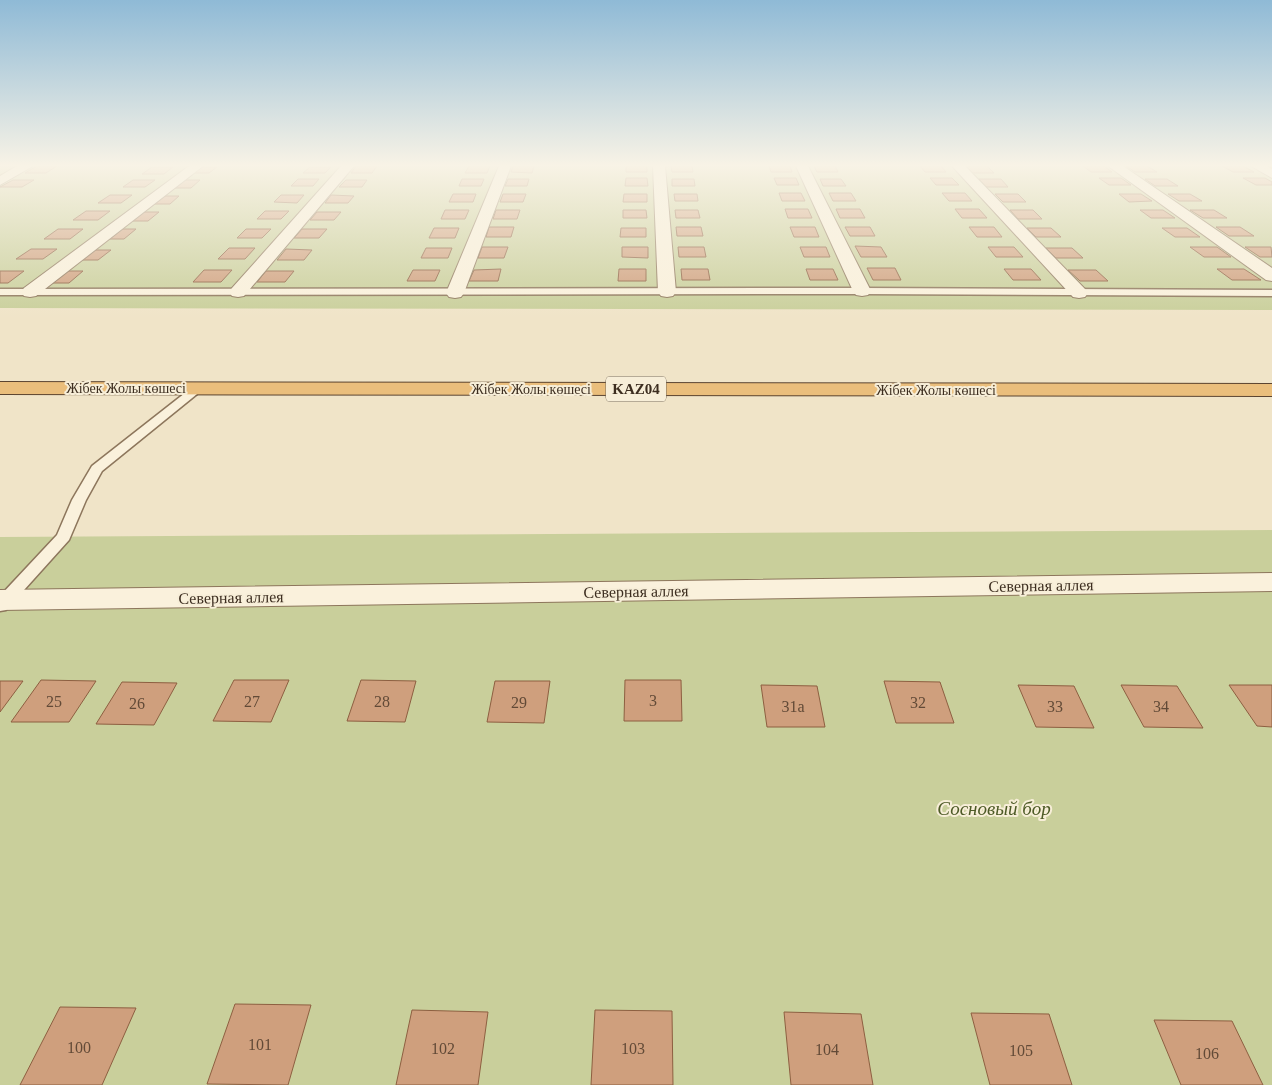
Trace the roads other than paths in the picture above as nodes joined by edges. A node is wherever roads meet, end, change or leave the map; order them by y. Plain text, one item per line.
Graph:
1 (130, 217) edge
2 (304, 217) edge
3 (485, 217) edge
4 (663, 217) edge
5 (826, 217) edge
6 (1006, 217) edge
7 (1187, 217) edge
8 (1272, 276) edge
9 (862, 291) junction
10 (0, 292) edge
11 (30, 292) junction
12 (238, 292) junction
13 (667, 292) junction
14 (455, 293) junction
15 (1079, 293) junction
16 (1272, 293) edge
17 (0, 388) edge
18 (198, 388) junction
19 (1272, 390) edge
20 (1272, 583) edge
21 (2, 602) edge

1 - 11 street
2 - 12 street
3 - 14 street
4 - 13 street
5 - 9 street
6 - 15 street
7 - 8 street
9 - 13 lane
9 - 15 lane
10 - 11 lane
11 - 12 lane
12 - 14 lane
13 - 14 lane
15 - 16 lane
17 - 18 highway, Жібек Жолы көшесі / KАZ04
18 - 19 highway, Жібек Жолы көшесі / KАZ04
18 - 21 lane
20 - 21 street, Северная аллея

